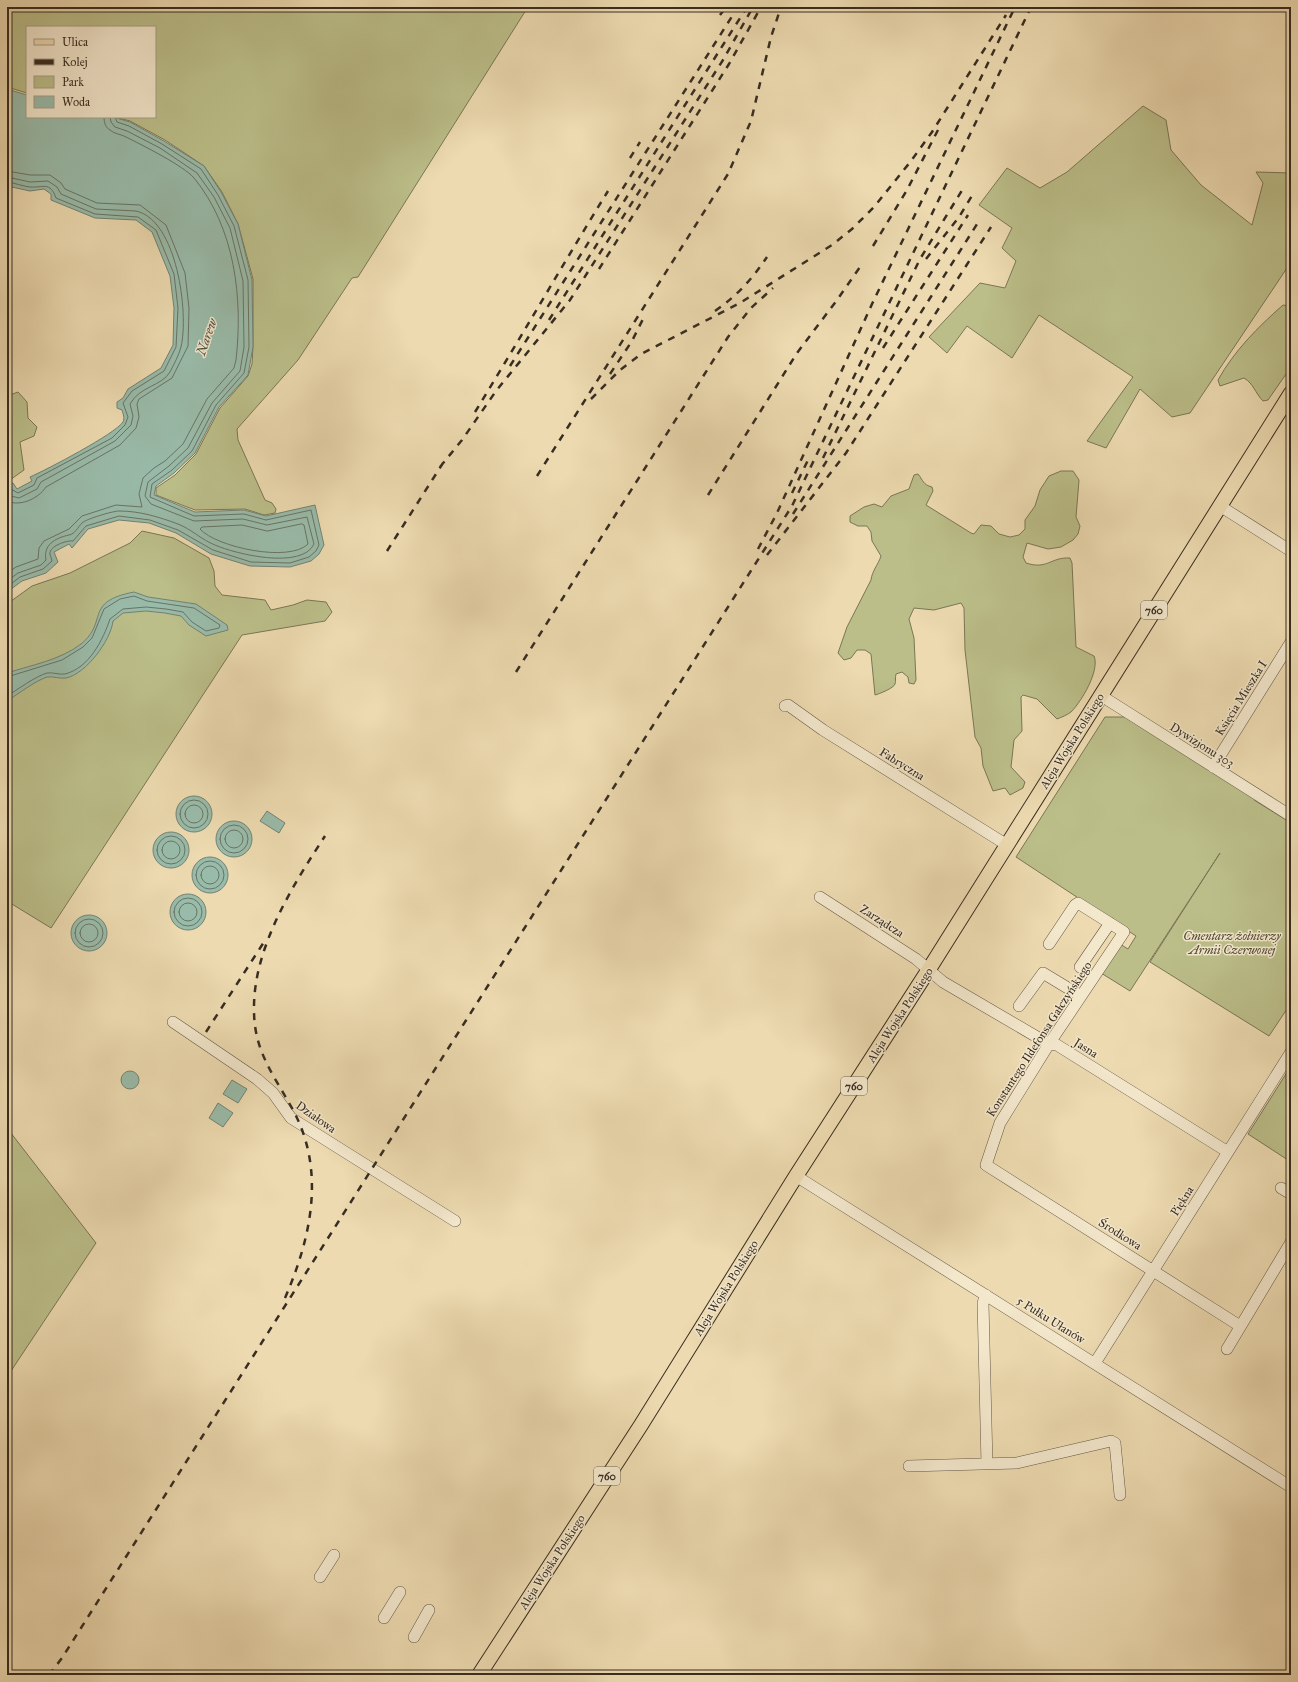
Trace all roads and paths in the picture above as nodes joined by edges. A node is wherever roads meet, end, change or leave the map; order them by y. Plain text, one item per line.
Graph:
1 (1291, 393) edge
2 (1220, 506) junction
3 (1291, 551) edge
4 (1291, 642) edge
5 (1100, 695) junction
6 (784, 706) dead end
7 (1213, 767) junction
8 (1291, 816) edge
9 (1007, 845) junction
10 (820, 897) dead end
11 (1110, 923) junction
12 (1049, 944) dead end
13 (1080, 967) dead end
14 (928, 970) junction
15 (1081, 996) junction
16 (1019, 1006) dead end
17 (173, 1022) dead end
18 (1049, 1044) junction
19 (1291, 1052) edge
20 (1228, 1152) junction
21 (986, 1164) joint
22 (796, 1176) junction
23 (1281, 1188) dead end
24 (1291, 1194) edge
25 (455, 1221) dead end
26 (1291, 1242) edge
27 (1154, 1270) junction
28 (986, 1295) junction
29 (1240, 1326) junction
30 (1226, 1348) dead end
31 (1095, 1363) junction
32 (987, 1464) junction
33 (909, 1466) dead end
34 (1291, 1487) edge
35 (1120, 1495) dead end
36 (334, 1555) dead end
37 (320, 1577) dead end
38 (400, 1592) dead end
39 (430, 1610) dead end
40 (384, 1618) dead end
41 (414, 1637) dead end
42 (479, 1675) edge

1 - 2 main road, Aleja Wojska Polskiego / 760
2 - 3 street
2 - 5 main road, Aleja Wojska Polskiego / 760
4 - 7 street, Księcia Mieszka I
5 - 7 street, Dywizjonu 303
5 - 9 main road, Aleja Wojska Polskiego / 760
6 - 9 street, Fabryczna
7 - 8 street, Dywizjonu 303
9 - 14 main road, Aleja Wojska Polskiego / 760
10 - 14 street, Zarządcza
11 - 12 street
11 - 13 street
11 - 15 street, Konstantego Ildefonsa Gałczyńskiego
14 - 18 street, Jasna
14 - 22 main road, Aleja Wojska Polskiego / 760
15 - 16 street
15 - 18 street, Konstantego Ildefonsa Gałczyńskiego
17 - 25 street, Działowa
18 - 20 street, Jasna
18 - 21 street, Konstantego Ildefonsa Gałczyńskiego
19 - 20 street, Piękna
20 - 27 street, Piękna
21 - 27 street, Środkowa
22 - 28 street, 5 Pułku Ułanów
22 - 42 main road, Aleja Wojska Polskiego / 760
23 - 24 street
26 - 29 street
27 - 29 street, Środkowa
27 - 31 street, Piękna
28 - 31 street, 5 Pułku Ułanów
28 - 32 street
29 - 30 street
31 - 34 street, 5 Pułku Ułanów
32 - 33 street
32 - 35 street
36 - 37 street
38 - 40 street
39 - 41 street

